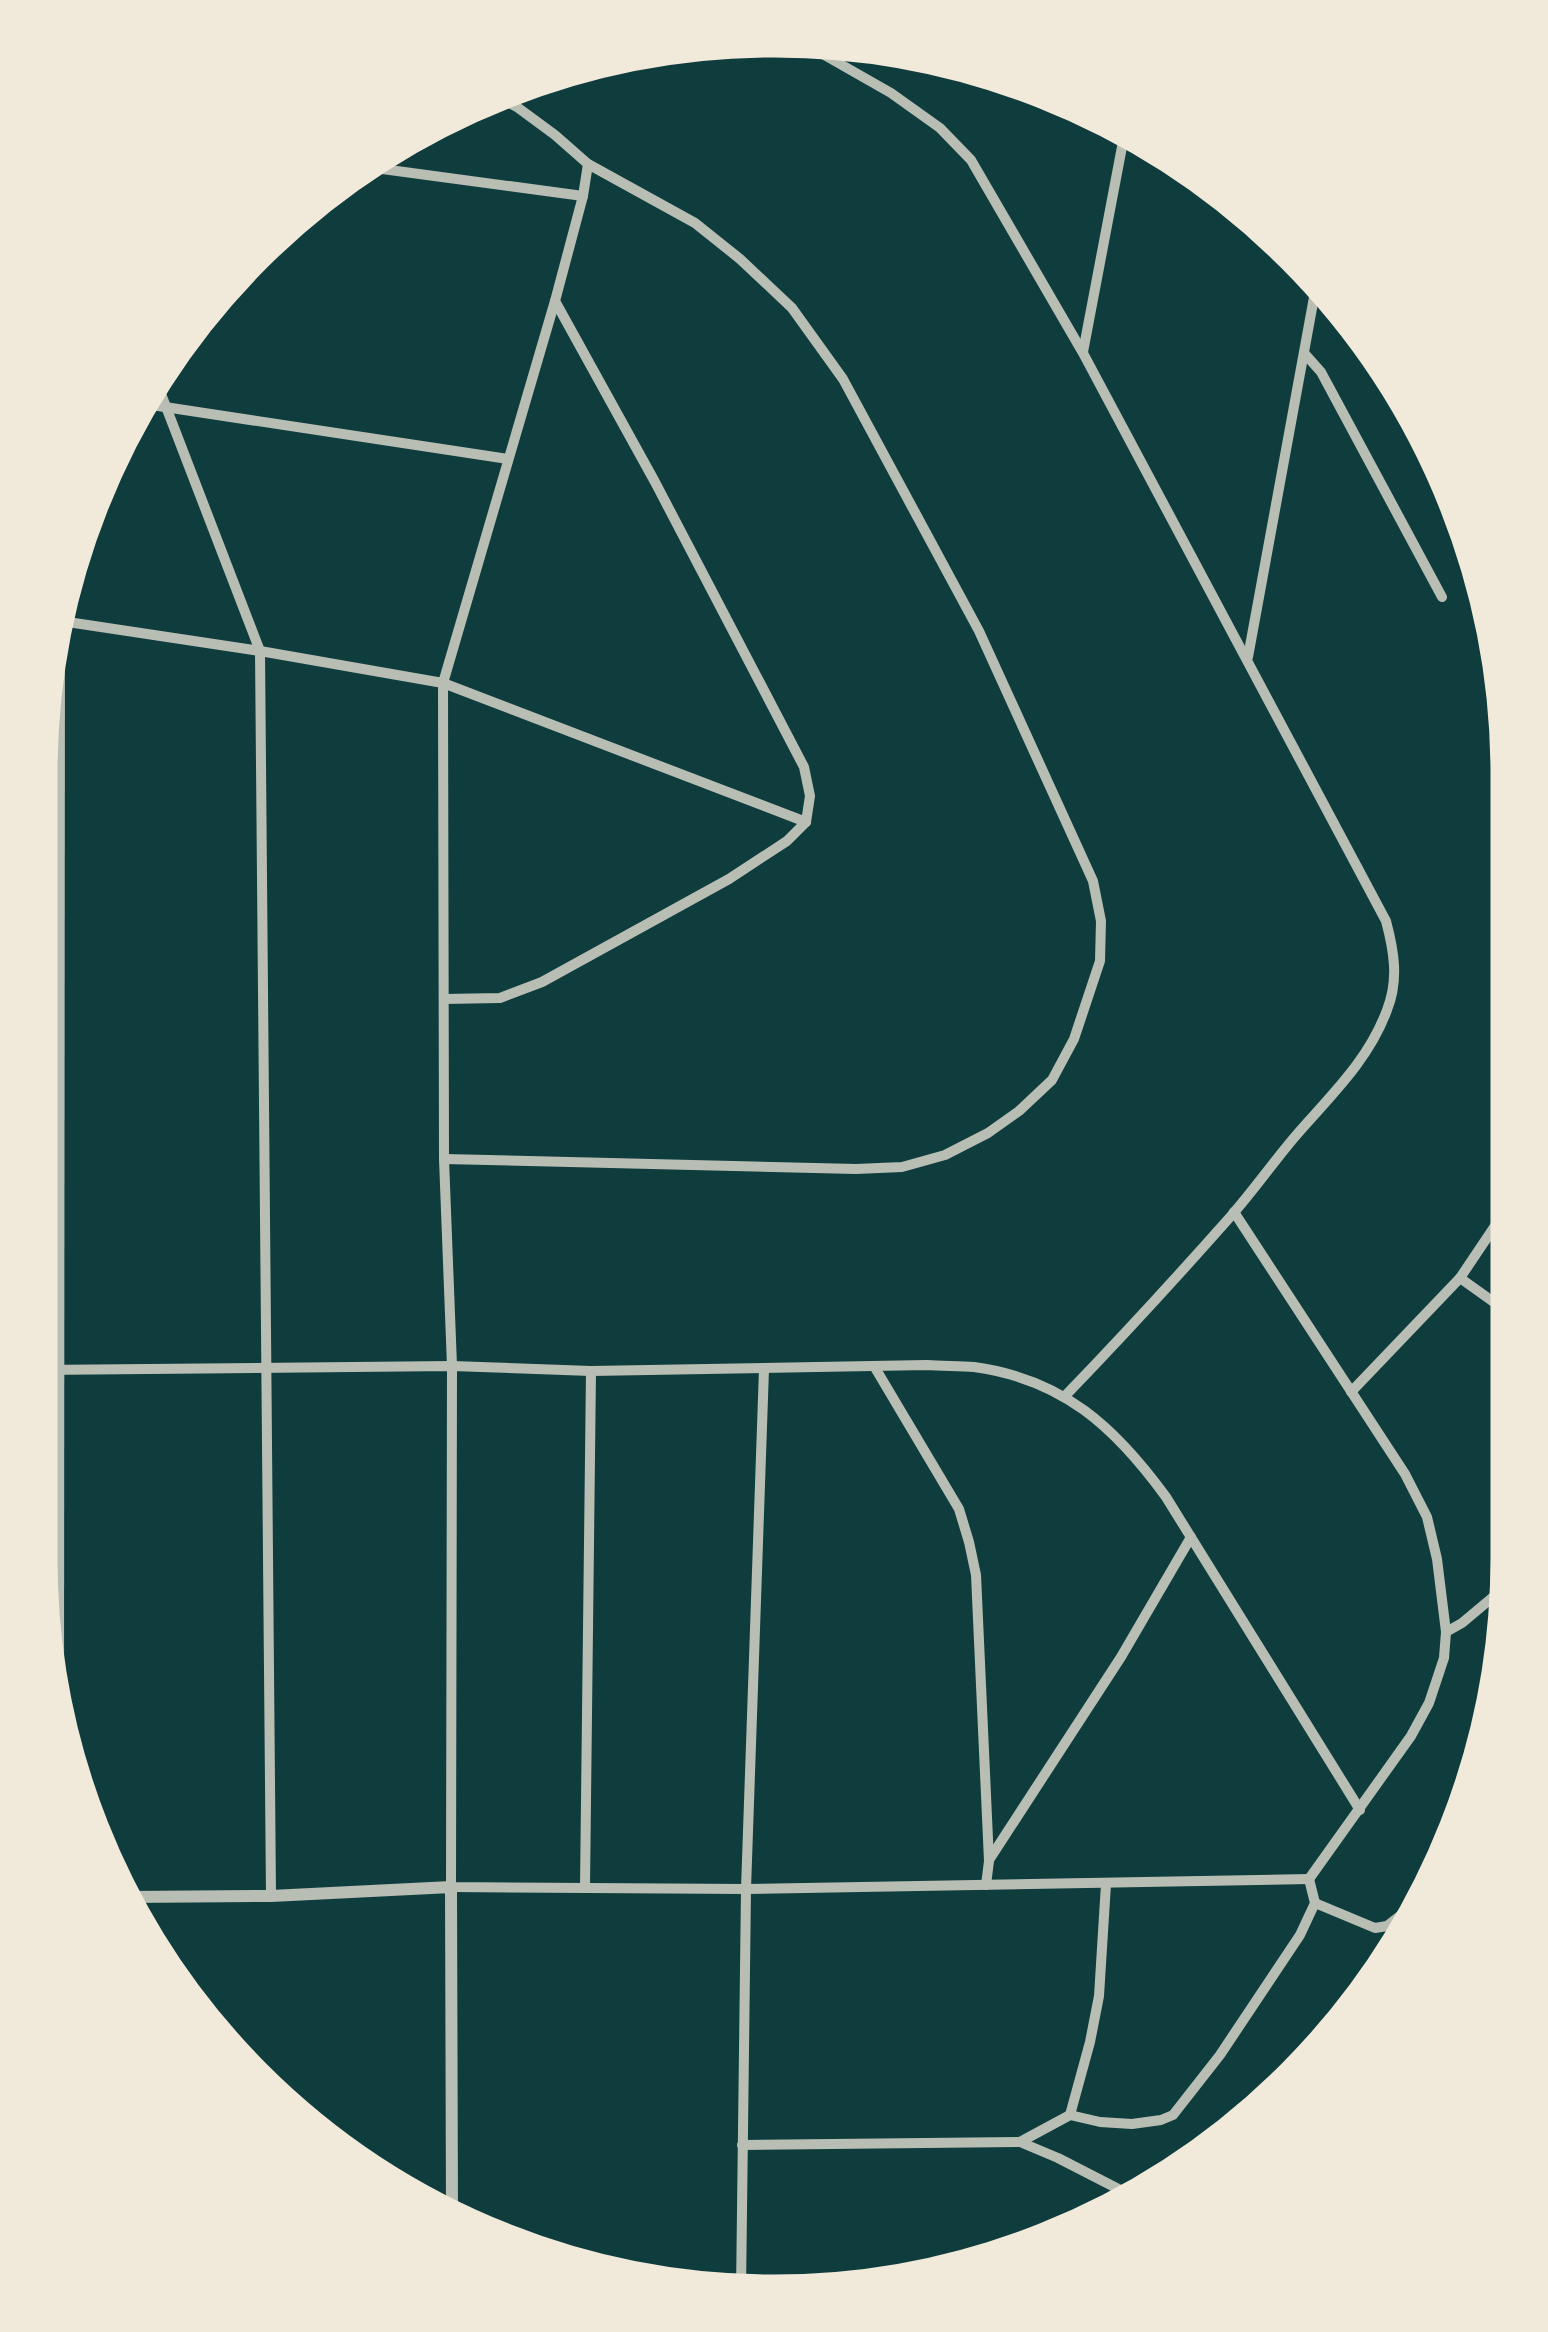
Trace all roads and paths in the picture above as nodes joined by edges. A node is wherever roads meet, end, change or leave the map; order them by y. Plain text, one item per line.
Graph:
1 (829, 58) edge
2 (513, 105) edge
3 (1122, 145) edge
4 (588, 164) junction
5 (386, 169) edge
6 (584, 196) junction
7 (1315, 300) edge
8 (555, 301) junction
9 (1083, 353) junction
10 (1305, 354) junction
11 (162, 397) edge
12 (156, 406) edge
13 (166, 408) junction
14 (508, 459) junction
15 (1442, 596) dead end
16 (71, 625) edge
17 (260, 651) junction
18 (1248, 658) junction
19 (443, 683) junction
20 (60, 692) edge
21 (806, 822) junction
22 (444, 999) junction
23 (444, 1159) junction
24 (1234, 1212) junction
25 (1493, 1229) edge
26 (1460, 1278) junction
27 (1493, 1302) edge
28 (452, 1366) junction
29 (874, 1366) junction
30 (268, 1368) junction
31 (55, 1369) edge
32 (60, 1369) junction
33 (764, 1369) junction
34 (590, 1371) junction
35 (1351, 1392) junction
36 (1066, 1396) junction
37 (1192, 1537) junction
38 (1491, 1598) edge
39 (59, 1631) edge
40 (1446, 1632) junction
41 (1360, 1810) junction
42 (989, 1861) junction
43 (1309, 1879) junction
44 (1106, 1884) junction
45 (986, 1885) junction
46 (451, 1887) junction
47 (585, 1887) junction
48 (746, 1888) junction
49 (271, 1896) junction
50 (140, 1897) edge
51 (1314, 1904) junction
52 (1397, 1919) edge
53 (1070, 2116) junction
54 (1020, 2142) junction
55 (742, 2144) junction
56 (1119, 2189) edge
57 (452, 2201) edge
58 (741, 2276) edge

1 - 9 street
2 - 4 street
3 - 9 street
4 - 6 street
4 - 23 street
5 - 6 street
6 - 8 street
7 - 10 street
8 - 14 street
8 - 21 street
9 - 18 street
10 - 15 street
10 - 18 street
11 - 13 street
12 - 13 street
13 - 14 street
13 - 17 street
14 - 19 street
16 - 17 street
17 - 19 street
17 - 30 street
18 - 24 street
19 - 21 street
19 - 22 street
20 - 32 street
21 - 22 street
22 - 23 street
23 - 28 street
24 - 35 street
24 - 36 street
25 - 26 street
26 - 27 street
26 - 35 street
28 - 30 street
28 - 34 street
28 - 46 street
29 - 33 street
29 - 36 street
29 - 42 street
30 - 32 street
30 - 49 street
31 - 32 street
32 - 39 street
33 - 34 street
33 - 48 street
34 - 47 street
35 - 40 street
36 - 37 street
37 - 41 street
37 - 42 street
38 - 40 street
40 - 41 street
41 - 43 street
42 - 45 street
43 - 44 street
43 - 51 street
44 - 45 street
44 - 53 street
45 - 48 street
46 - 47 street
46 - 49 street
46 - 57 street
47 - 48 street
48 - 55 street
49 - 50 street
51 - 52 street
51 - 53 street
53 - 54 street
54 - 55 street
54 - 56 street
55 - 58 street

